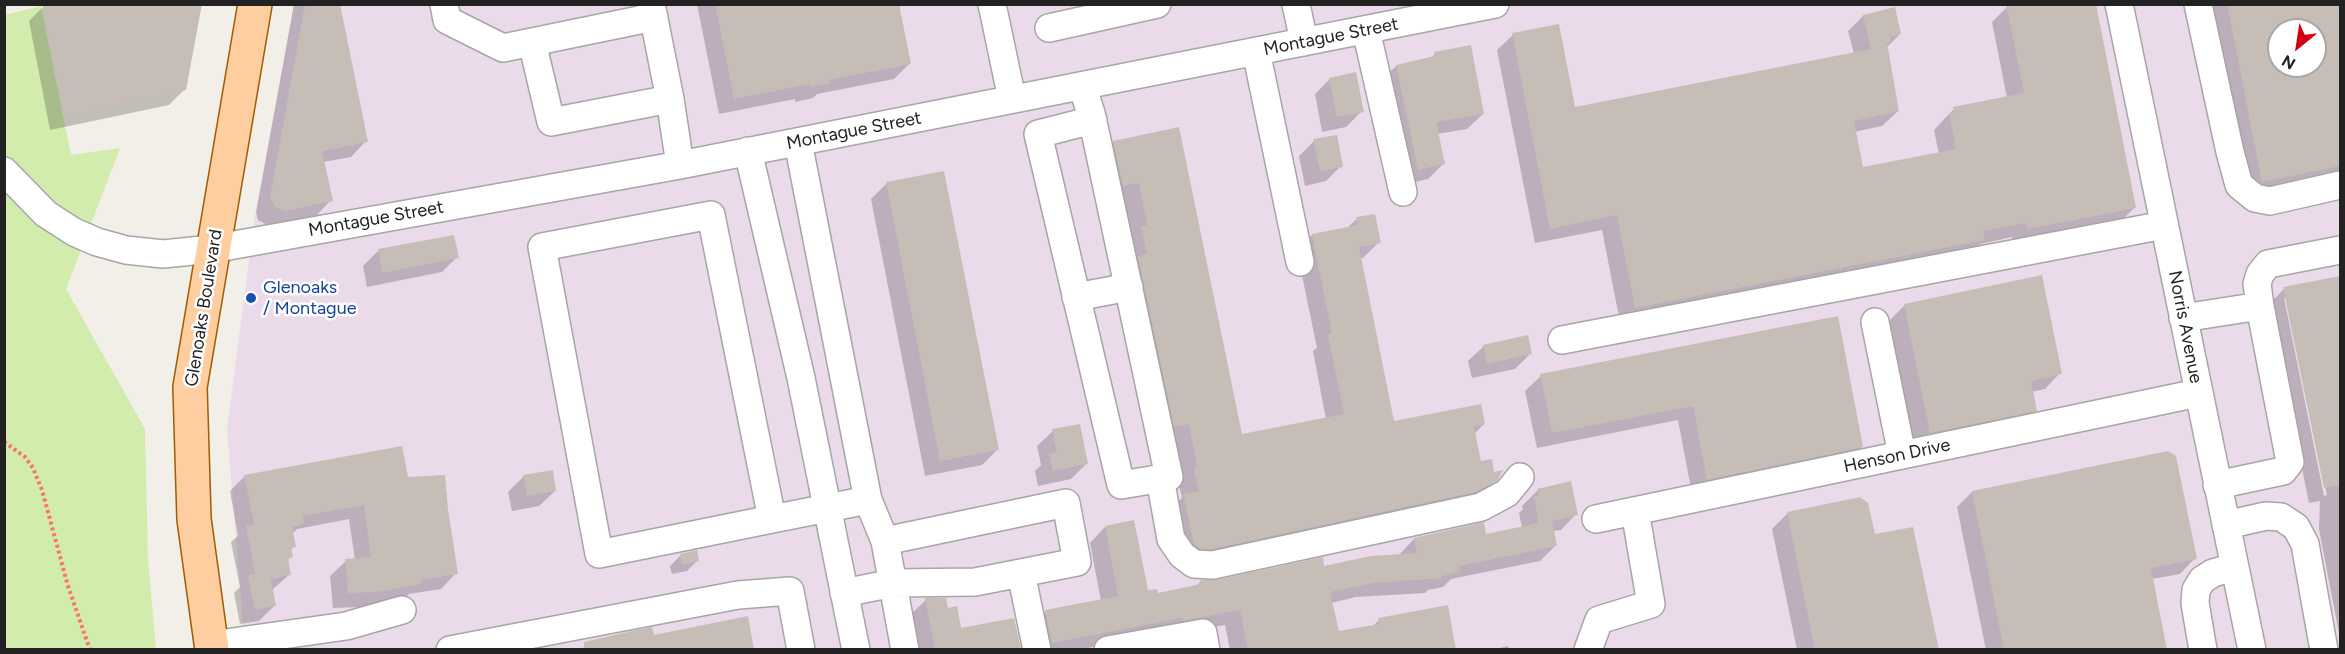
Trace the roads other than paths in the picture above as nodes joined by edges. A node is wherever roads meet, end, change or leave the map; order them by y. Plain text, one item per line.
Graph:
1 (255, 4) edge
2 (444, 4) edge
3 (992, 4) edge
4 (1157, 4) edge
5 (1296, 4) edge
6 (1495, 4) edge
7 (2120, 4) edge
8 (2198, 4) edge
9 (652, 11) edge
10 (1049, 27) dead end
11 (1366, 30) junction
12 (532, 42) junction
13 (1304, 42) junction
14 (1256, 51) junction
15 (1082, 86) junction
16 (670, 99) junction
17 (1012, 99) junction
18 (1093, 120) junction
19 (798, 142) junction
20 (748, 152) junction
21 (680, 165) junction
22 (4, 171) edge
23 (2340, 185) edge
24 (1404, 192) dead end
25 (2164, 225) junction
26 (212, 249) junction
27 (2340, 250) edge
28 (1300, 262) dead end
29 (1129, 287) junction
30 (1076, 297) junction
31 (2260, 306) junction
32 (2183, 318) junction
33 (1875, 322) dead end
34 (1562, 340) dead end
35 (2198, 393) junction
36 (1902, 455) junction
37 (1520, 477) dead end
38 (1160, 478) junction
39 (2217, 485) junction
40 (868, 500) junction
41 (826, 508) junction
42 (1635, 511) junction
43 (772, 519) junction
44 (1596, 519) dead end
45 (2226, 525) junction
46 (885, 541) junction
47 (2235, 567) junction
48 (1022, 573) junction
49 (893, 583) junction
50 (844, 593) junction
51 (402, 610) dead end
52 (212, 647) edge
53 (450, 650) edge
54 (801, 650) edge
55 (856, 650) edge
56 (905, 650) edge
57 (1037, 650) edge
58 (1108, 650) edge
59 (1206, 650) edge
60 (1588, 650) edge
61 (2203, 650) edge
62 (2252, 650) edge
63 (2324, 650) edge

1 - 26 main road, Glenoaks Boulevard
2 - 12 street
3 - 17 street
4 - 10 street
5 - 13 street
6 - 11 street, Montague Street
7 - 25 street, Norris Avenue
8 - 23 street
9 - 12 street
9 - 16 street
11 - 13 street, Montague Street
11 - 24 street
12 - 16 street
13 - 14 street, Montague Street
14 - 15 street, Montague Street
14 - 28 street
15 - 17 street, Montague Street
15 - 18 street
16 - 21 street
17 - 19 street, Montague Street
18 - 29 street
18 - 30 street
19 - 20 street, Montague Street
19 - 40 street
20 - 21 street, Montague Street
20 - 41 street
21 - 26 street, Montague Street
22 - 26 street, Montague Street
25 - 32 street, Norris Avenue
25 - 34 street
26 - 52 main road, Glenoaks Boulevard
27 - 31 street
29 - 30 street
29 - 38 street
30 - 38 street
31 - 32 street
31 - 39 street
32 - 35 street, Norris Avenue
33 - 36 street
35 - 36 street, Henson Drive
35 - 39 street, Norris Avenue
36 - 42 street, Henson Drive
37 - 38 street
39 - 45 street, Norris Avenue
40 - 41 street
40 - 46 street
41 - 43 street
41 - 50 street
42 - 44 street, Henson Drive
42 - 60 street
43 - 43 street
45 - 47 street, Norris Avenue
45 - 63 street
46 - 48 street
46 - 49 street
47 - 61 street
47 - 62 street, Norris Avenue
48 - 49 street
48 - 57 street
49 - 50 street
49 - 56 street
50 - 55 street
51 - 52 street
53 - 54 street
58 - 59 street

